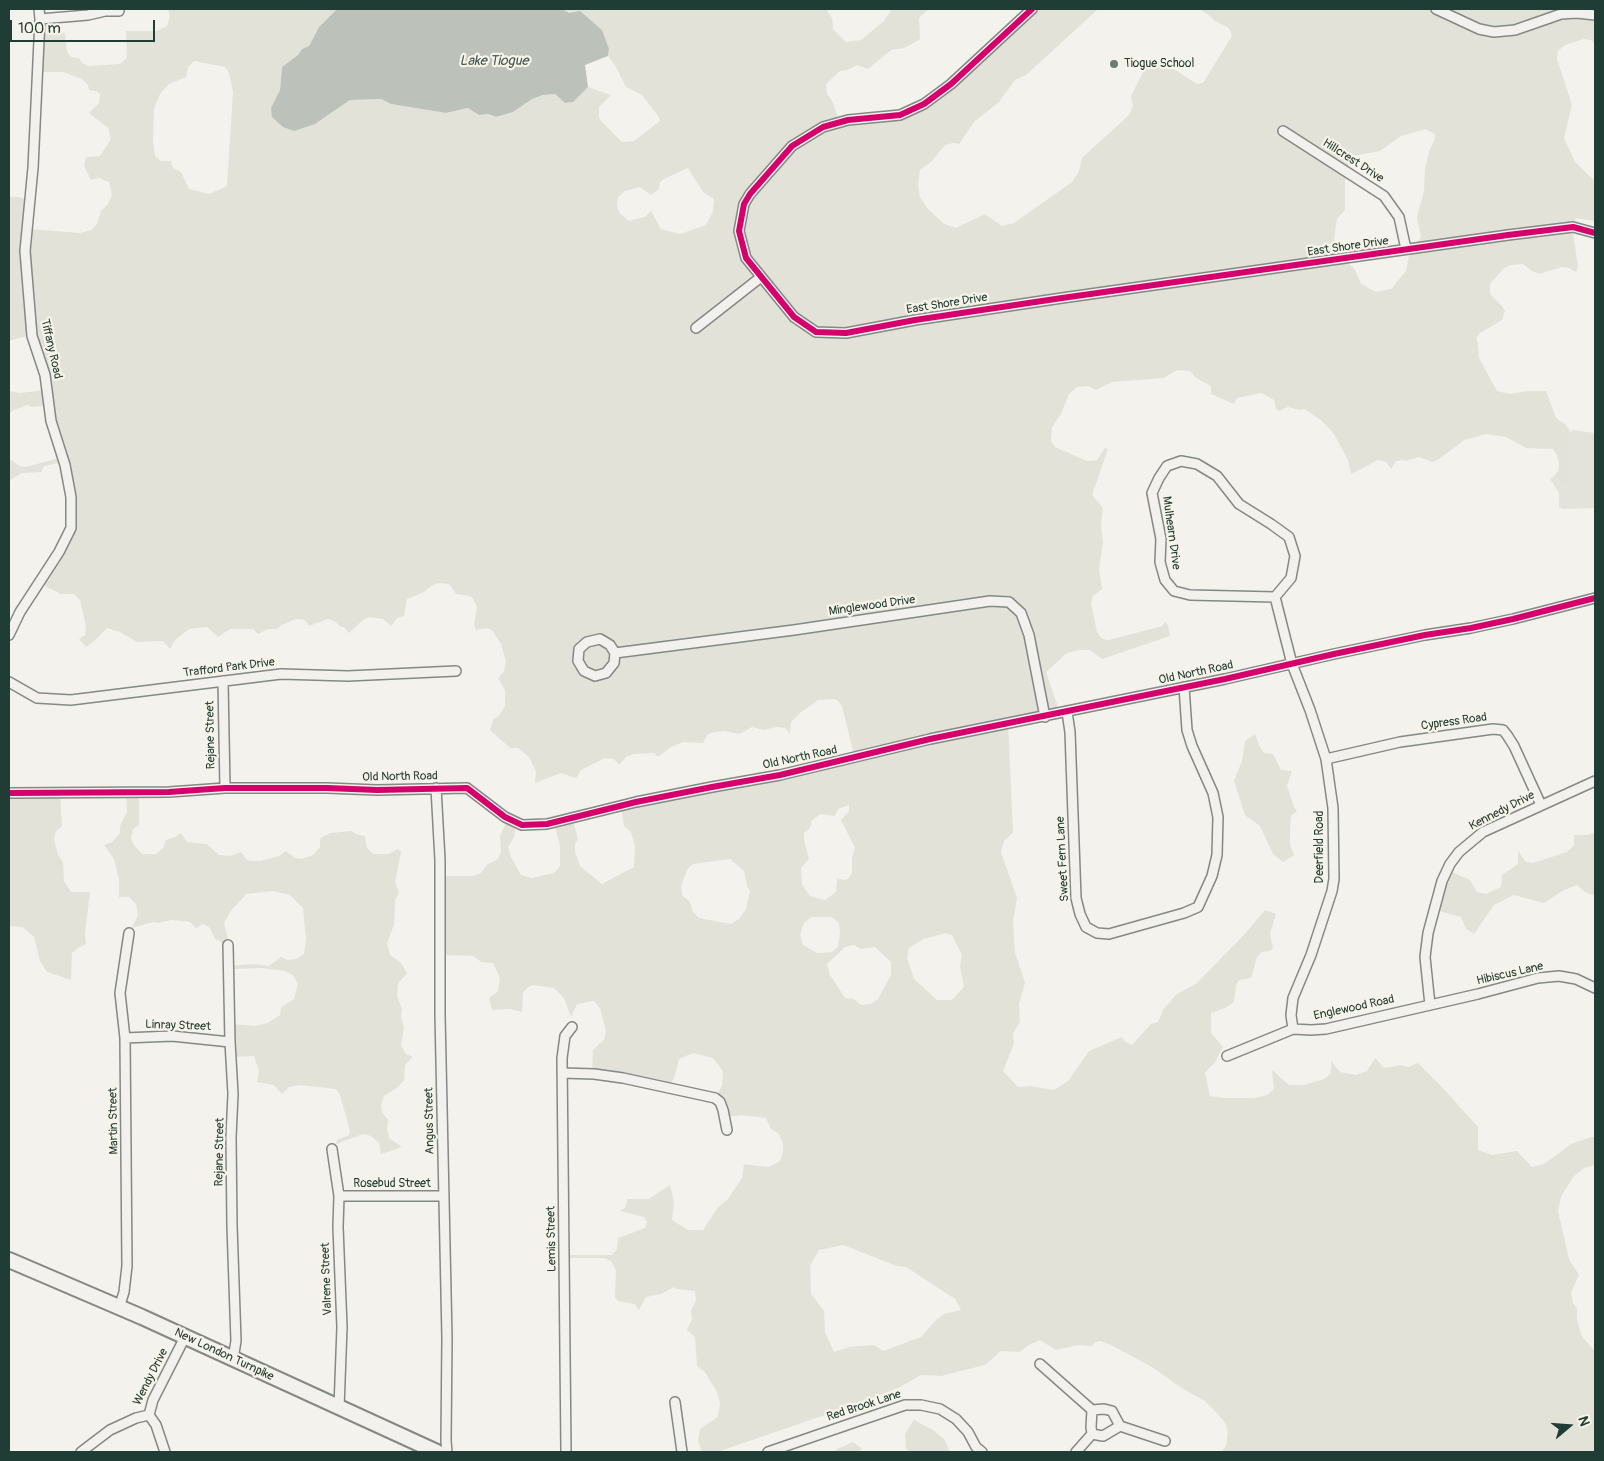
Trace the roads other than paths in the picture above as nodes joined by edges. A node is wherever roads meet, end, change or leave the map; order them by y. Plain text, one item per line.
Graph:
1 (39, 9) edge
2 (1032, 9) edge
3 (1436, 9) edge
4 (119, 11) dead end
5 (1595, 15) edge
6 (40, 19) junction
7 (1283, 131) dead end
8 (1595, 233) edge
9 (1406, 250) junction
10 (761, 277) junction
11 (696, 328) dead end
12 (1275, 597) junction
13 (1595, 598) edge
14 (9, 636) edge
15 (615, 653) junction
16 (1292, 664) junction
17 (456, 671) dead end
18 (222, 681) junction
19 (9, 682) edge
20 (1184, 687) junction
21 (1067, 712) junction
22 (1045, 717) junction
23 (1326, 759) junction
24 (1595, 781) edge
25 (225, 788) junction
26 (436, 788) junction
27 (9, 794) edge
28 (1541, 805) junction
29 (129, 933) dead end
30 (228, 945) dead end
31 (1595, 988) edge
32 (1430, 1005) junction
33 (572, 1028) dead end
34 (1293, 1029) junction
35 (125, 1038) junction
36 (230, 1042) junction
37 (1227, 1056) dead end
38 (562, 1074) junction
39 (727, 1130) dead end
40 (332, 1149) dead end
41 (339, 1196) junction
42 (444, 1196) junction
43 (9, 1260) edge
44 (119, 1308) junction
45 (185, 1337) junction
46 (233, 1359) junction
47 (1040, 1364) dead end
48 (675, 1402) dead end
49 (339, 1408) junction
50 (1092, 1410) junction
51 (149, 1414) junction
52 (1120, 1426) junction
53 (1092, 1434) junction
54 (1165, 1441) dead end
55 (81, 1452) edge
56 (165, 1452) edge
57 (437, 1452) edge
58 (448, 1452) edge
59 (566, 1452) edge
60 (682, 1452) edge
61 (768, 1452) edge
62 (982, 1452) edge
63 (1076, 1452) edge

1 - 6 street, Tiffany Road
2 - 10 street, East Shore Drive
3 - 5 street
4 - 6 street
6 - 14 street, Tiffany Road
7 - 9 street, Hillcrest Drive
8 - 9 street, East Shore Drive
9 - 10 street, East Shore Drive
10 - 11 street
12 - 12 street, Mulhearn Drive
12 - 16 street
13 - 16 street, Old North Road
15 - 15 street
15 - 22 street, Minglewood Drive
16 - 20 street, Old North Road
16 - 23 street, Deerfield Road
17 - 18 street, Trafford Park Drive
18 - 19 street, Trafford Park Drive
18 - 25 street, Rejane Street
20 - 21 street, Old North Road
20 - 21 street, Sweet Fern Lane
21 - 22 street, Old North Road
22 - 26 street, Old North Road
23 - 28 street, Cypress Road
23 - 34 street, Deerfield Road
24 - 28 street, Kennedy Drive
25 - 26 street, Old North Road
25 - 27 street, Old North Road
26 - 42 street, Angus Street
28 - 32 street, Kennedy Drive
29 - 35 street, Martin Street
30 - 36 street, Rejane Street
31 - 32 street, Hibiscus Lane
32 - 34 street, Englewood Road
33 - 38 street, Lemis Street
34 - 37 street, Englewood Road
35 - 36 street, Linray Street
35 - 44 street, Martin Street
36 - 46 street, Rejane Street
38 - 39 street
38 - 59 street, Lemis Street
40 - 41 street, Valrene Street
41 - 42 street, Rosebud Street
41 - 49 street, Valrene Street
42 - 58 street, Angus Street
43 - 44 main road, New London Turnpike
44 - 45 main road, New London Turnpike
45 - 46 main road, New London Turnpike
45 - 51 street, Wendy Drive
46 - 49 main road, New London Turnpike
47 - 50 street
48 - 60 street
49 - 57 main road, New London Turnpike
50 - 52 street
50 - 53 street
51 - 55 street, Wendy Drive
51 - 56 street
52 - 53 street
52 - 54 street
53 - 63 street
61 - 62 street, Red Brook Lane

